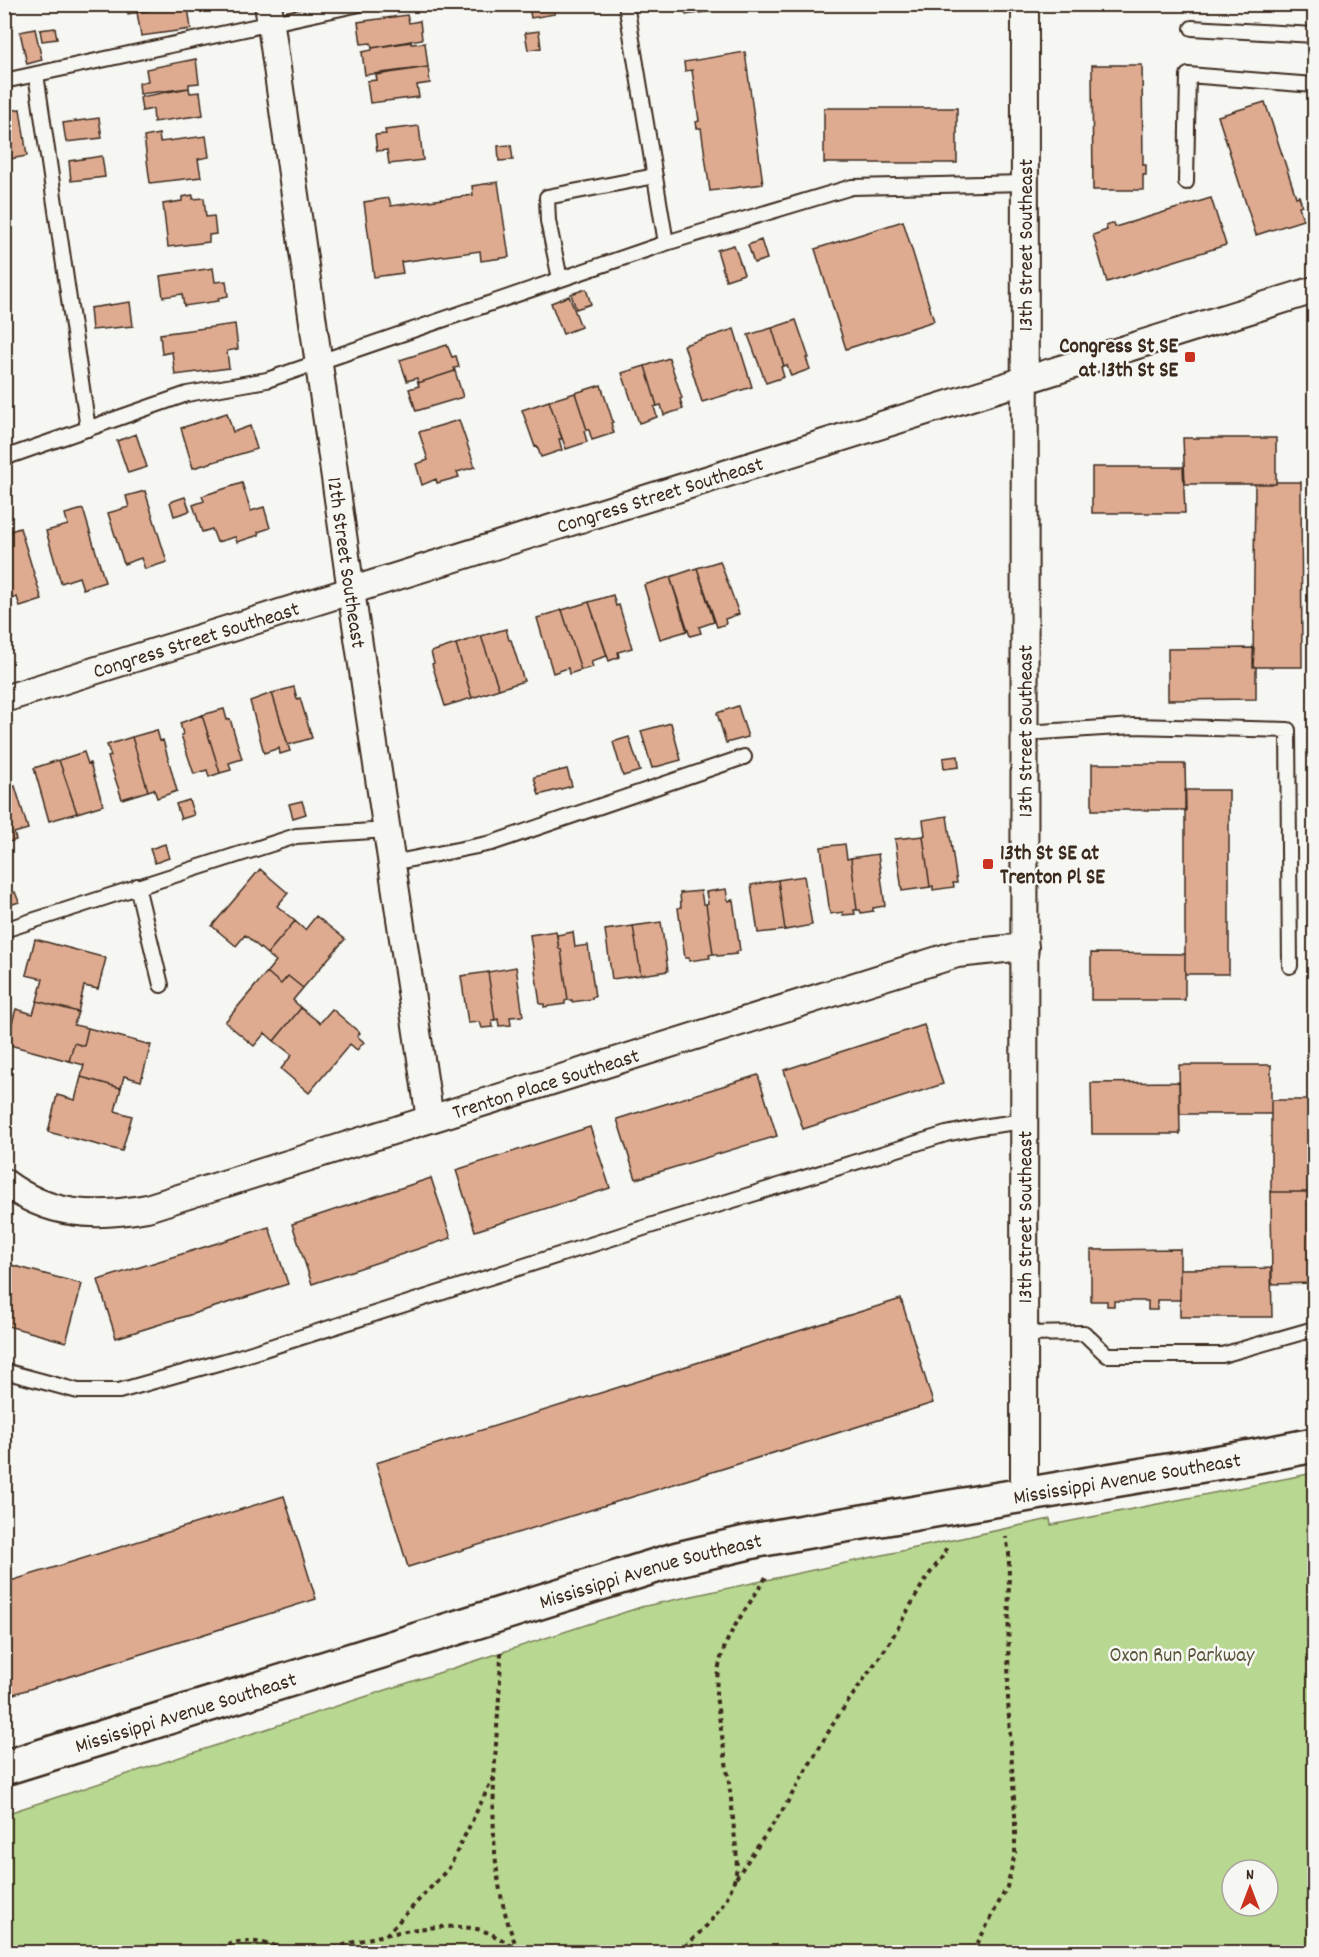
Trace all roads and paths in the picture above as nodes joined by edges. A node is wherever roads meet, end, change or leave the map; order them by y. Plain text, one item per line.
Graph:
1 (360, 4) edge
2 (626, 4) edge
3 (1024, 4) edge
4 (270, 14) edge
5 (1192, 28) dead end
6 (1314, 35) edge
7 (36, 74) junction
8 (4, 81) edge
9 (1314, 85) edge
10 (655, 176) junction
11 (1186, 182) dead end
12 (1024, 183) junction
13 (666, 243) junction
14 (560, 279) junction
15 (1314, 290) edge
16 (319, 362) junction
17 (1024, 382) junction
18 (88, 429) junction
19 (4, 458) edge
20 (351, 591) junction
21 (4, 699) edge
22 (1025, 733) junction
23 (744, 757) dead end
24 (387, 830) junction
25 (392, 863) junction
26 (137, 886) junction
27 (4, 930) edge
28 (1025, 947) junction
29 (1290, 966) dead end
30 (161, 984) dead end
31 (430, 1119) junction
32 (1025, 1121) junction
33 (4, 1182) edge
34 (1314, 1329) edge
35 (1025, 1334) junction
36 (4, 1371) edge
37 (1314, 1445) edge
38 (1024, 1495) junction
39 (1006, 1537) dead end
40 (948, 1545) dead end
41 (766, 1577) dead end
42 (501, 1652) dead end
43 (4, 1768) edge
44 (495, 1774) junction
45 (735, 1880) junction
46 (386, 1936) junction
47 (518, 1950) edge
48 (679, 1952) edge
49 (211, 1953) edge
50 (527, 1953) edge
51 (673, 1953) edge
52 (973, 1953) edge

1 - 4 lane
2 - 10 lane
3 - 12 street, 13th Street Southeast
4 - 7 lane
4 - 16 street, 12th Street Southeast
5 - 6 lane
7 - 8 lane
7 - 18 lane
9 - 11 lane
10 - 13 lane
10 - 14 lane
12 - 13 lane
12 - 17 street, 13th Street Southeast
13 - 14 lane
14 - 16 lane
15 - 17 street, Congress Street Southeast
16 - 18 lane
16 - 20 street, 12th Street Southeast
17 - 20 street, Congress Street Southeast
17 - 22 street, 13th Street Southeast
18 - 19 lane
20 - 21 street, Congress Street Southeast
20 - 24 street, 12th Street Southeast
22 - 28 street, 13th Street Southeast
22 - 29 lane
23 - 25 lane
24 - 25 street, 12th Street Southeast
24 - 26 lane
25 - 31 street, 12th Street Southeast
26 - 27 lane
26 - 30 lane
28 - 31 street, Trenton Place Southeast
28 - 32 street, 13th Street Southeast
31 - 33 street, Trenton Place Southeast
32 - 35 street, 13th Street Southeast
32 - 36 lane
34 - 35 lane
35 - 38 street, 13th Street Southeast
37 - 38 main road, Mississippi Avenue Southeast
38 - 43 main road, Mississippi Avenue Southeast
39 - 52 path
40 - 45 path
41 - 45 path
42 - 44 path
44 - 46 path
44 - 47 path
45 - 48 path
46 - 47 path
46 - 49 path
47 - 50 path
48 - 51 path

